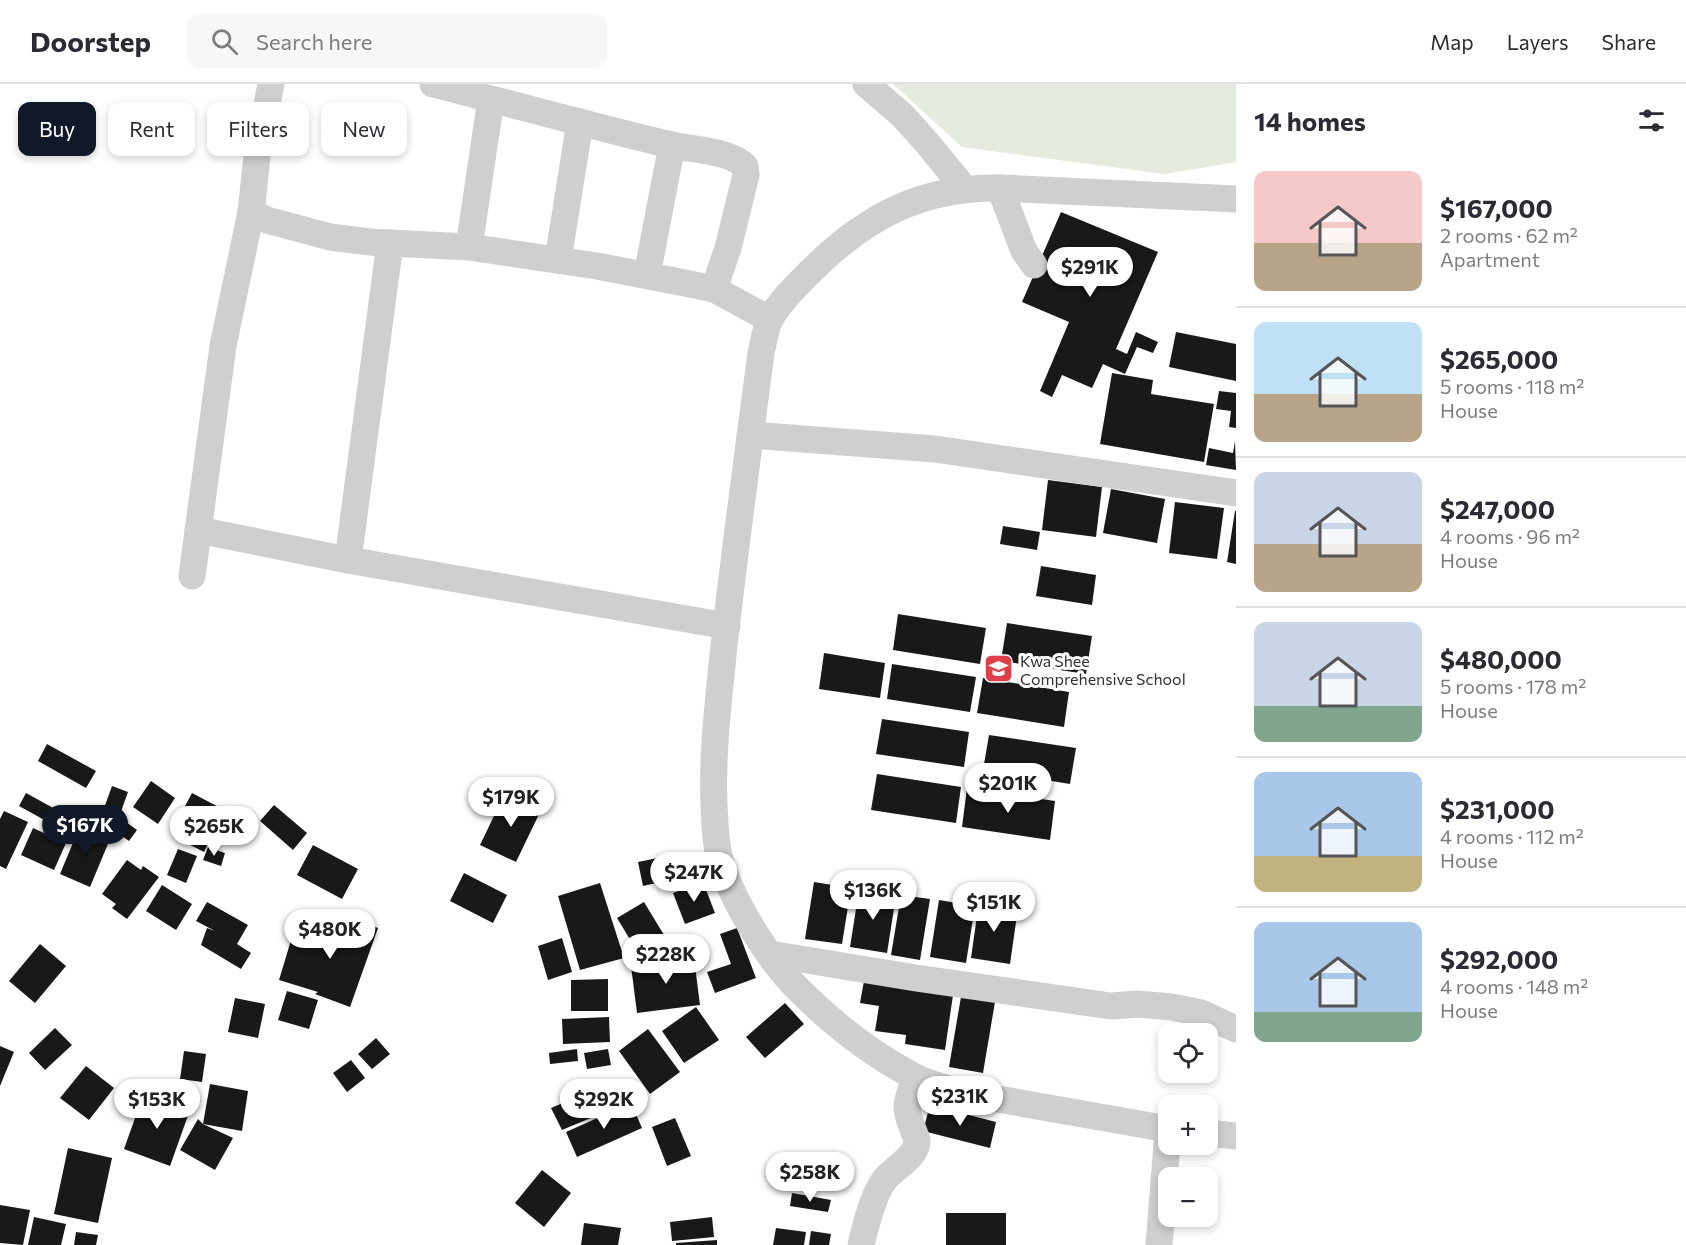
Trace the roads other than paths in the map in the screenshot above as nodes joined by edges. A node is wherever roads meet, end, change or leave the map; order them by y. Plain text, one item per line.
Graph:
1 (271, 84) edge
2 (433, 84) edge
3 (866, 84) edge
4 (491, 99) junction
5 (580, 122) junction
6 (672, 145) junction
7 (964, 188) junction
8 (1000, 188) junction
9 (1236, 199) edge
10 (251, 212) junction
11 (390, 243) junction
12 (469, 247) junction
13 (558, 260) junction
14 (1034, 266) dead end
15 (647, 275) junction
16 (714, 289) junction
17 (770, 319) junction
18 (750, 435) junction
19 (1236, 493) edge
20 (198, 530) junction
21 (348, 560) junction
22 (192, 576) dead end
23 (727, 626) junction
24 (770, 954) junction
25 (1236, 1029) edge
26 (916, 1078) junction
27 (1158, 1128) edge
28 (1218, 1134) edge
29 (1236, 1136) edge
30 (1166, 1155) edge
31 (861, 1245) edge
32 (1159, 1245) edge

1 - 10 street
2 - 4 street
3 - 7 street
4 - 5 street
4 - 12 street
5 - 6 street
5 - 13 street
6 - 15 street
6 - 16 street
7 - 8 street
7 - 17 street
8 - 9 street
8 - 14 street
10 - 11 street
10 - 20 street
11 - 12 street
11 - 21 street
12 - 13 street
13 - 15 street
15 - 16 street
16 - 17 street
17 - 18 street
18 - 19 street
18 - 23 street
20 - 21 street
20 - 22 street
21 - 23 street
23 - 24 street
24 - 25 street
24 - 26 street
26 - 27 street
26 - 31 street
28 - 29 street
30 - 32 street

